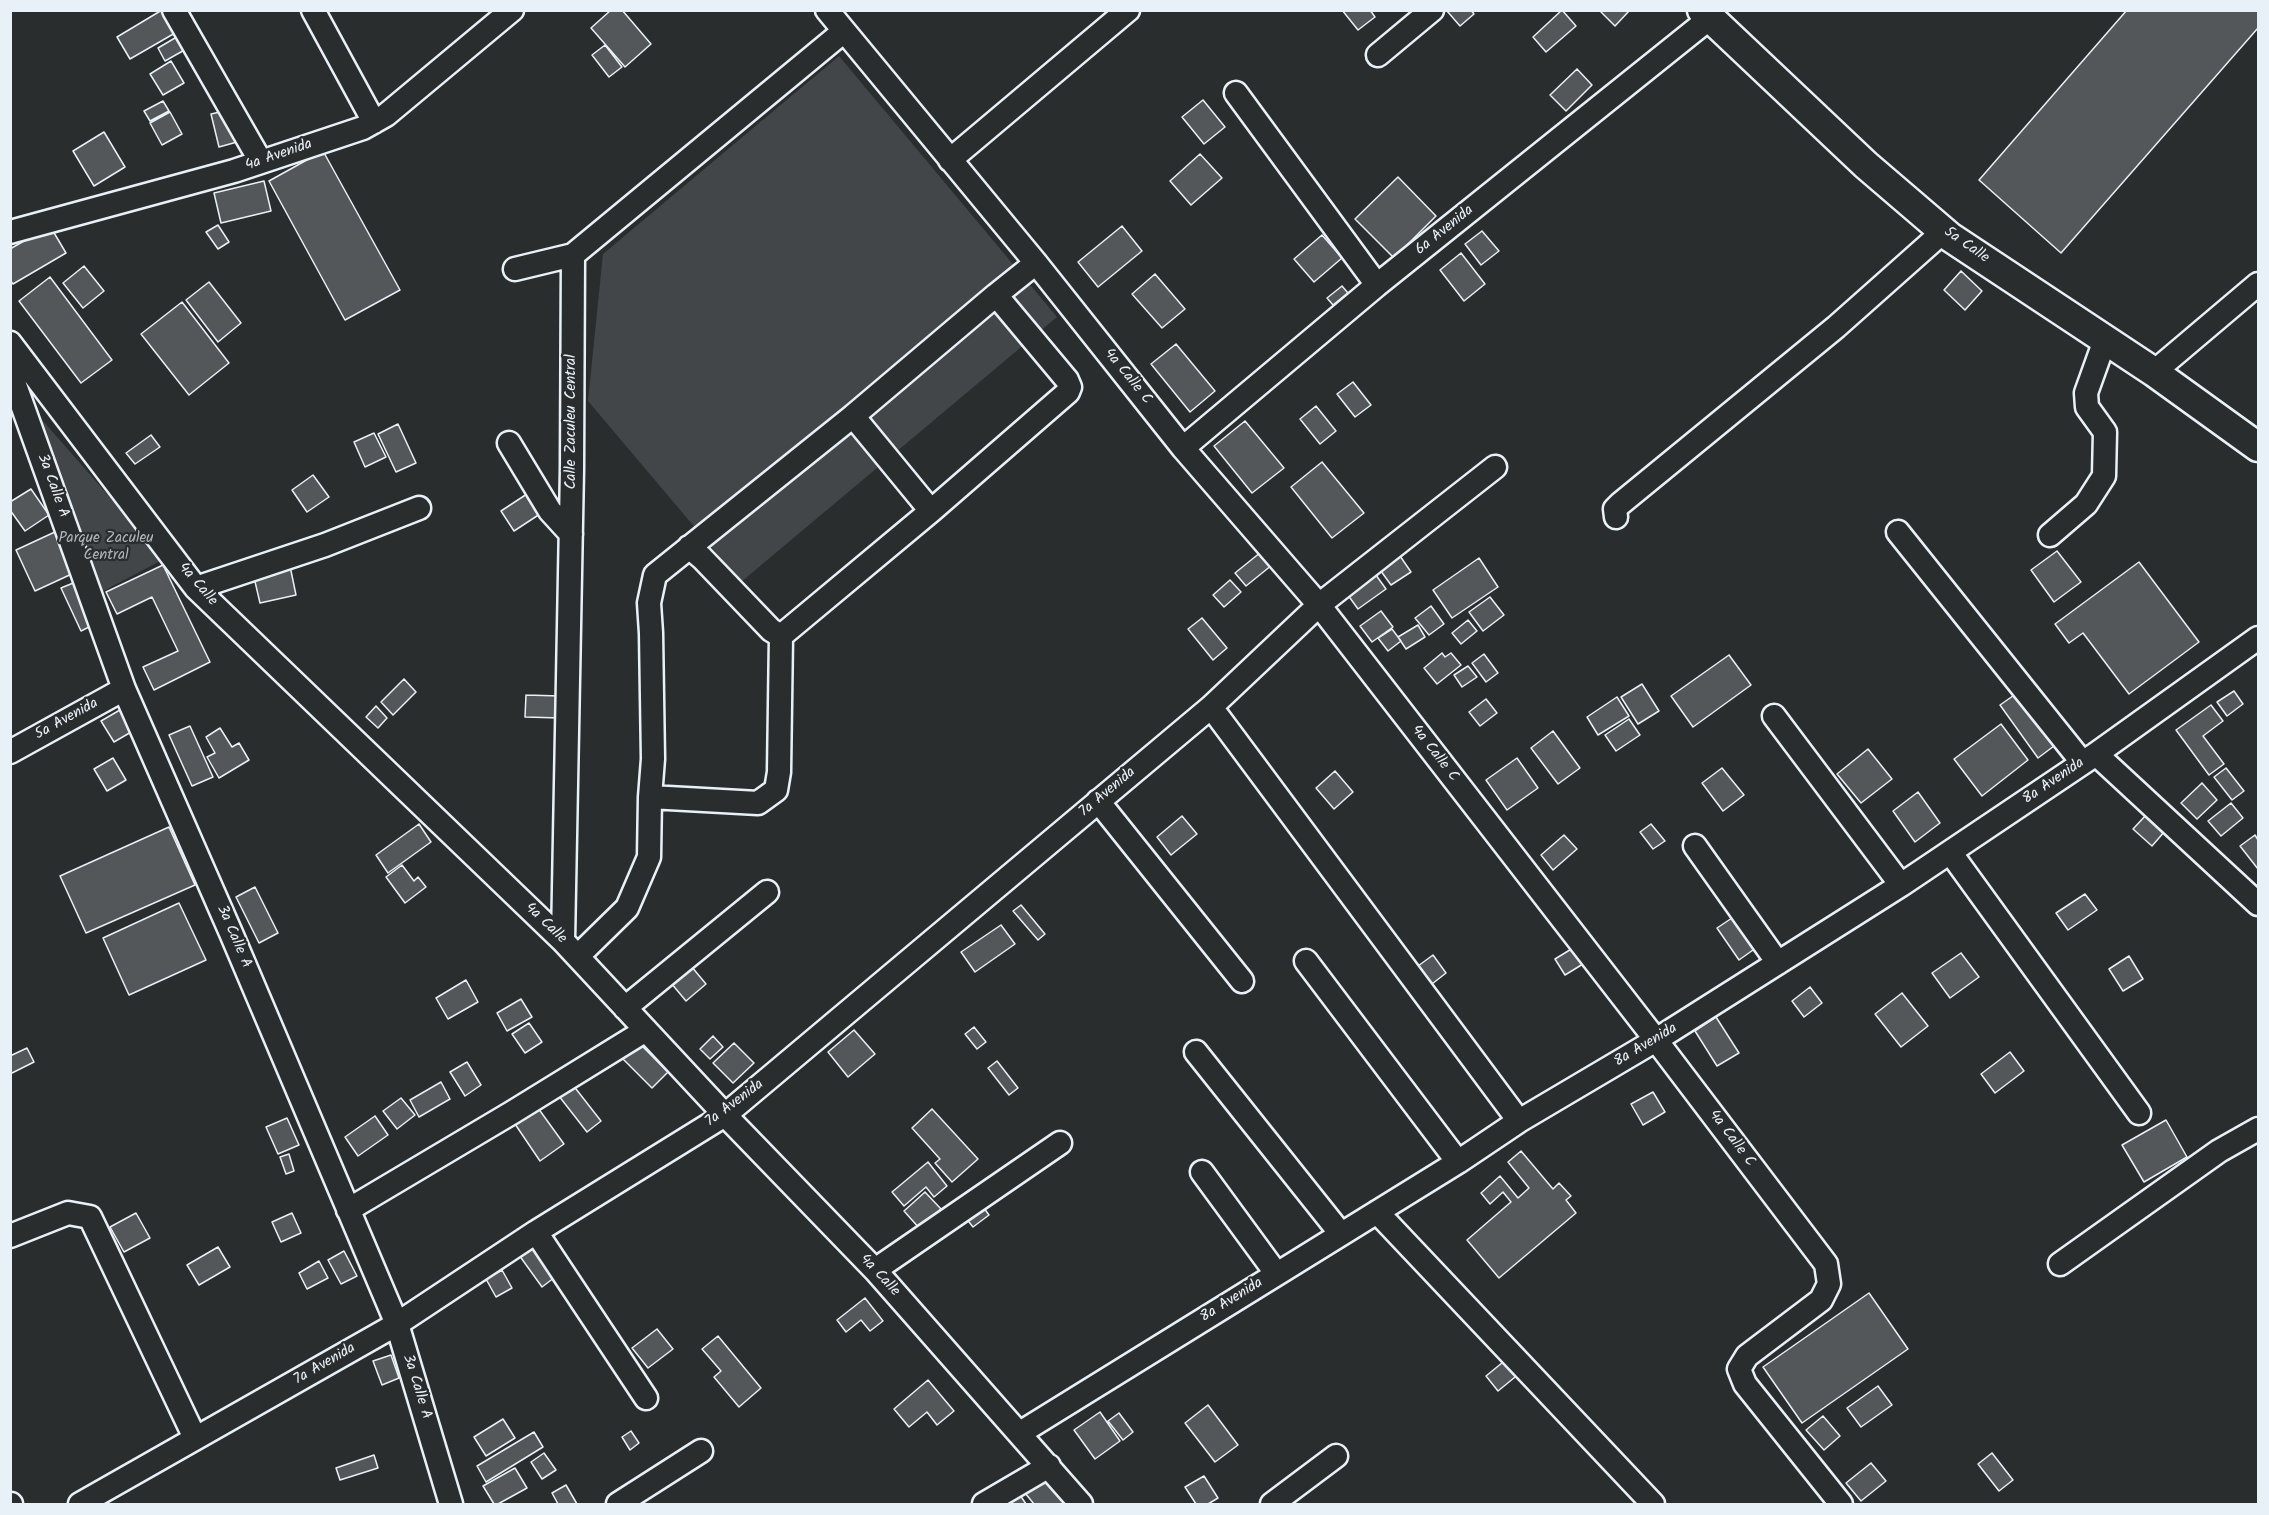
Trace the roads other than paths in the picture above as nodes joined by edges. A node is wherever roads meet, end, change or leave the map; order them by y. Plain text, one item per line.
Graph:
1 (174, 10) edge
2 (313, 10) edge
3 (512, 10) edge
4 (827, 10) edge
5 (1128, 10) edge
6 (1432, 10) edge
7 (1706, 14) edge
8 (491, 18) edge
9 (844, 31) junction
10 (1378, 55) dead end
11 (1236, 93) dead end
12 (375, 122) junction
13 (950, 160) junction
14 (261, 162) junction
15 (1944, 231) junction
16 (10, 232) edge
17 (573, 255) junction
18 (1036, 263) junction
19 (515, 269) dead end
20 (1377, 285) junction
21 (2259, 285) edge
22 (996, 296) junction
23 (2105, 340) junction
24 (10, 343) edge
25 (10, 371) edge
26 (2154, 372) junction
27 (853, 416) junction
28 (509, 443) dead end
29 (2259, 447) edge
30 (1183, 448) junction
31 (1495, 467) dead end
32 (418, 508) dead end
33 (931, 511) junction
34 (1616, 517) dead end
35 (1898, 532) dead end
36 (570, 534) junction
37 (2050, 535) dead end
38 (689, 547) junction
39 (196, 588) junction
40 (1318, 605) junction
41 (781, 636) junction
42 (2259, 638) edge
43 (124, 688) junction
44 (1211, 707) junction
45 (1774, 716) dead end
46 (10, 752) edge
47 (2089, 758) junction
48 (650, 797) junction
49 (1098, 801) junction
50 (1695, 846) dead end
51 (1950, 852) junction
52 (1901, 885) junction
53 (767, 892) dead end
54 (2259, 904) edge
55 (570, 949) junction
56 (1306, 961) dead end
57 (1778, 963) junction
58 (1242, 981) dead end
59 (625, 1008) junction
60 (646, 1030) junction
61 (1656, 1040) junction
62 (1196, 1052) dead end
63 (2139, 1113) dead end
64 (725, 1115) junction
65 (1519, 1120) junction
66 (2259, 1129) edge
67 (1060, 1143) dead end
68 (1458, 1162) junction
69 (1202, 1172) dead end
70 (348, 1210) junction
71 (1377, 1212) junction
72 (536, 1232) junction
73 (1341, 1234) junction
74 (10, 1236) edge
75 (2060, 1264) dead end
76 (875, 1270) junction
77 (1276, 1273) junction
78 (397, 1324) junction
79 (645, 1398) dead end
80 (1020, 1433) junction
81 (195, 1438) junction
82 (701, 1451) dead end
83 (1336, 1456) dead end
84 (1049, 1466) junction
85 (80, 1504) edge
86 (451, 1504) edge
87 (618, 1504) edge
88 (984, 1504) edge
89 (1081, 1504) edge
90 (1272, 1504) edge
91 (1653, 1504) edge
92 (1841, 1504) edge

1 - 14 street
2 - 12 street
3 - 8 street, 4a Avenida
4 - 9 street, 4a Calle C
5 - 13 street
6 - 10 street
7 - 15 main road, 5a Calle
7 - 20 street, 6a Avenida
8 - 12 street, 4a Avenida
9 - 13 street, 4a Calle C
9 - 17 street
11 - 20 street
12 - 14 street, 4a Avenida
13 - 18 street, 4a Calle C
14 - 16 street, 4a Avenida
15 - 23 main road, 5a Calle
15 - 34 street
17 - 19 street
17 - 36 street, Calle Zaculeu Central
18 - 22 street
18 - 30 street, 4a Calle C
20 - 30 street, 6a Avenida
21 - 26 street
22 - 27 street
22 - 33 street
23 - 26 main road, 5a Calle
23 - 37 street
24 - 39 street, 4a Calle
25 - 43 street, 3a Calle A
26 - 29 main road, 5a Calle
27 - 33 street
27 - 38 street
28 - 36 street
30 - 40 street, 4a Calle C
31 - 40 street, 7a Avenida
32 - 39 street
33 - 41 street
35 - 47 street
36 - 55 street, Calle Zaculeu Central
38 - 41 street
38 - 48 street
39 - 55 street, 4a Calle
40 - 44 street, 7a Avenida
40 - 61 street, 4a Calle C
41 - 48 street
42 - 47 street, 8a Avenida
43 - 46 street, 5a Avenida
43 - 70 street, 3a Calle A
44 - 49 street, 7a Avenida
44 - 65 street
45 - 52 street
47 - 51 street, 8a Avenida
47 - 54 street
48 - 55 street
49 - 58 street
49 - 64 street, 7a Avenida
50 - 57 street
51 - 52 street, 8a Avenida
51 - 63 street
52 - 57 street, 8a Avenida
53 - 59 street
55 - 59 street, 4a Calle
56 - 68 street
57 - 61 street, 8a Avenida
59 - 60 street, 4a Calle
60 - 64 street, 4a Calle
60 - 70 street
61 - 65 street, 8a Avenida
61 - 92 street, 4a Calle C
62 - 73 street
64 - 72 street, 7a Avenida
64 - 76 street, 4a Calle
65 - 68 street, 8a Avenida
66 - 75 street
67 - 76 street
68 - 71 street, 8a Avenida
69 - 77 street
70 - 78 street, 3a Calle A
71 - 73 street, 8a Avenida
71 - 91 street
72 - 78 street, 7a Avenida
72 - 79 street
73 - 77 street, 8a Avenida
74 - 81 street
76 - 80 street, 4a Calle
77 - 80 street, 8a Avenida
78 - 81 street, 7a Avenida
78 - 86 street, 3a Calle A
80 - 84 street, 4a Calle
81 - 85 street, 7a Avenida
82 - 87 street
83 - 90 street
84 - 88 street
84 - 89 street, 4a Calle

